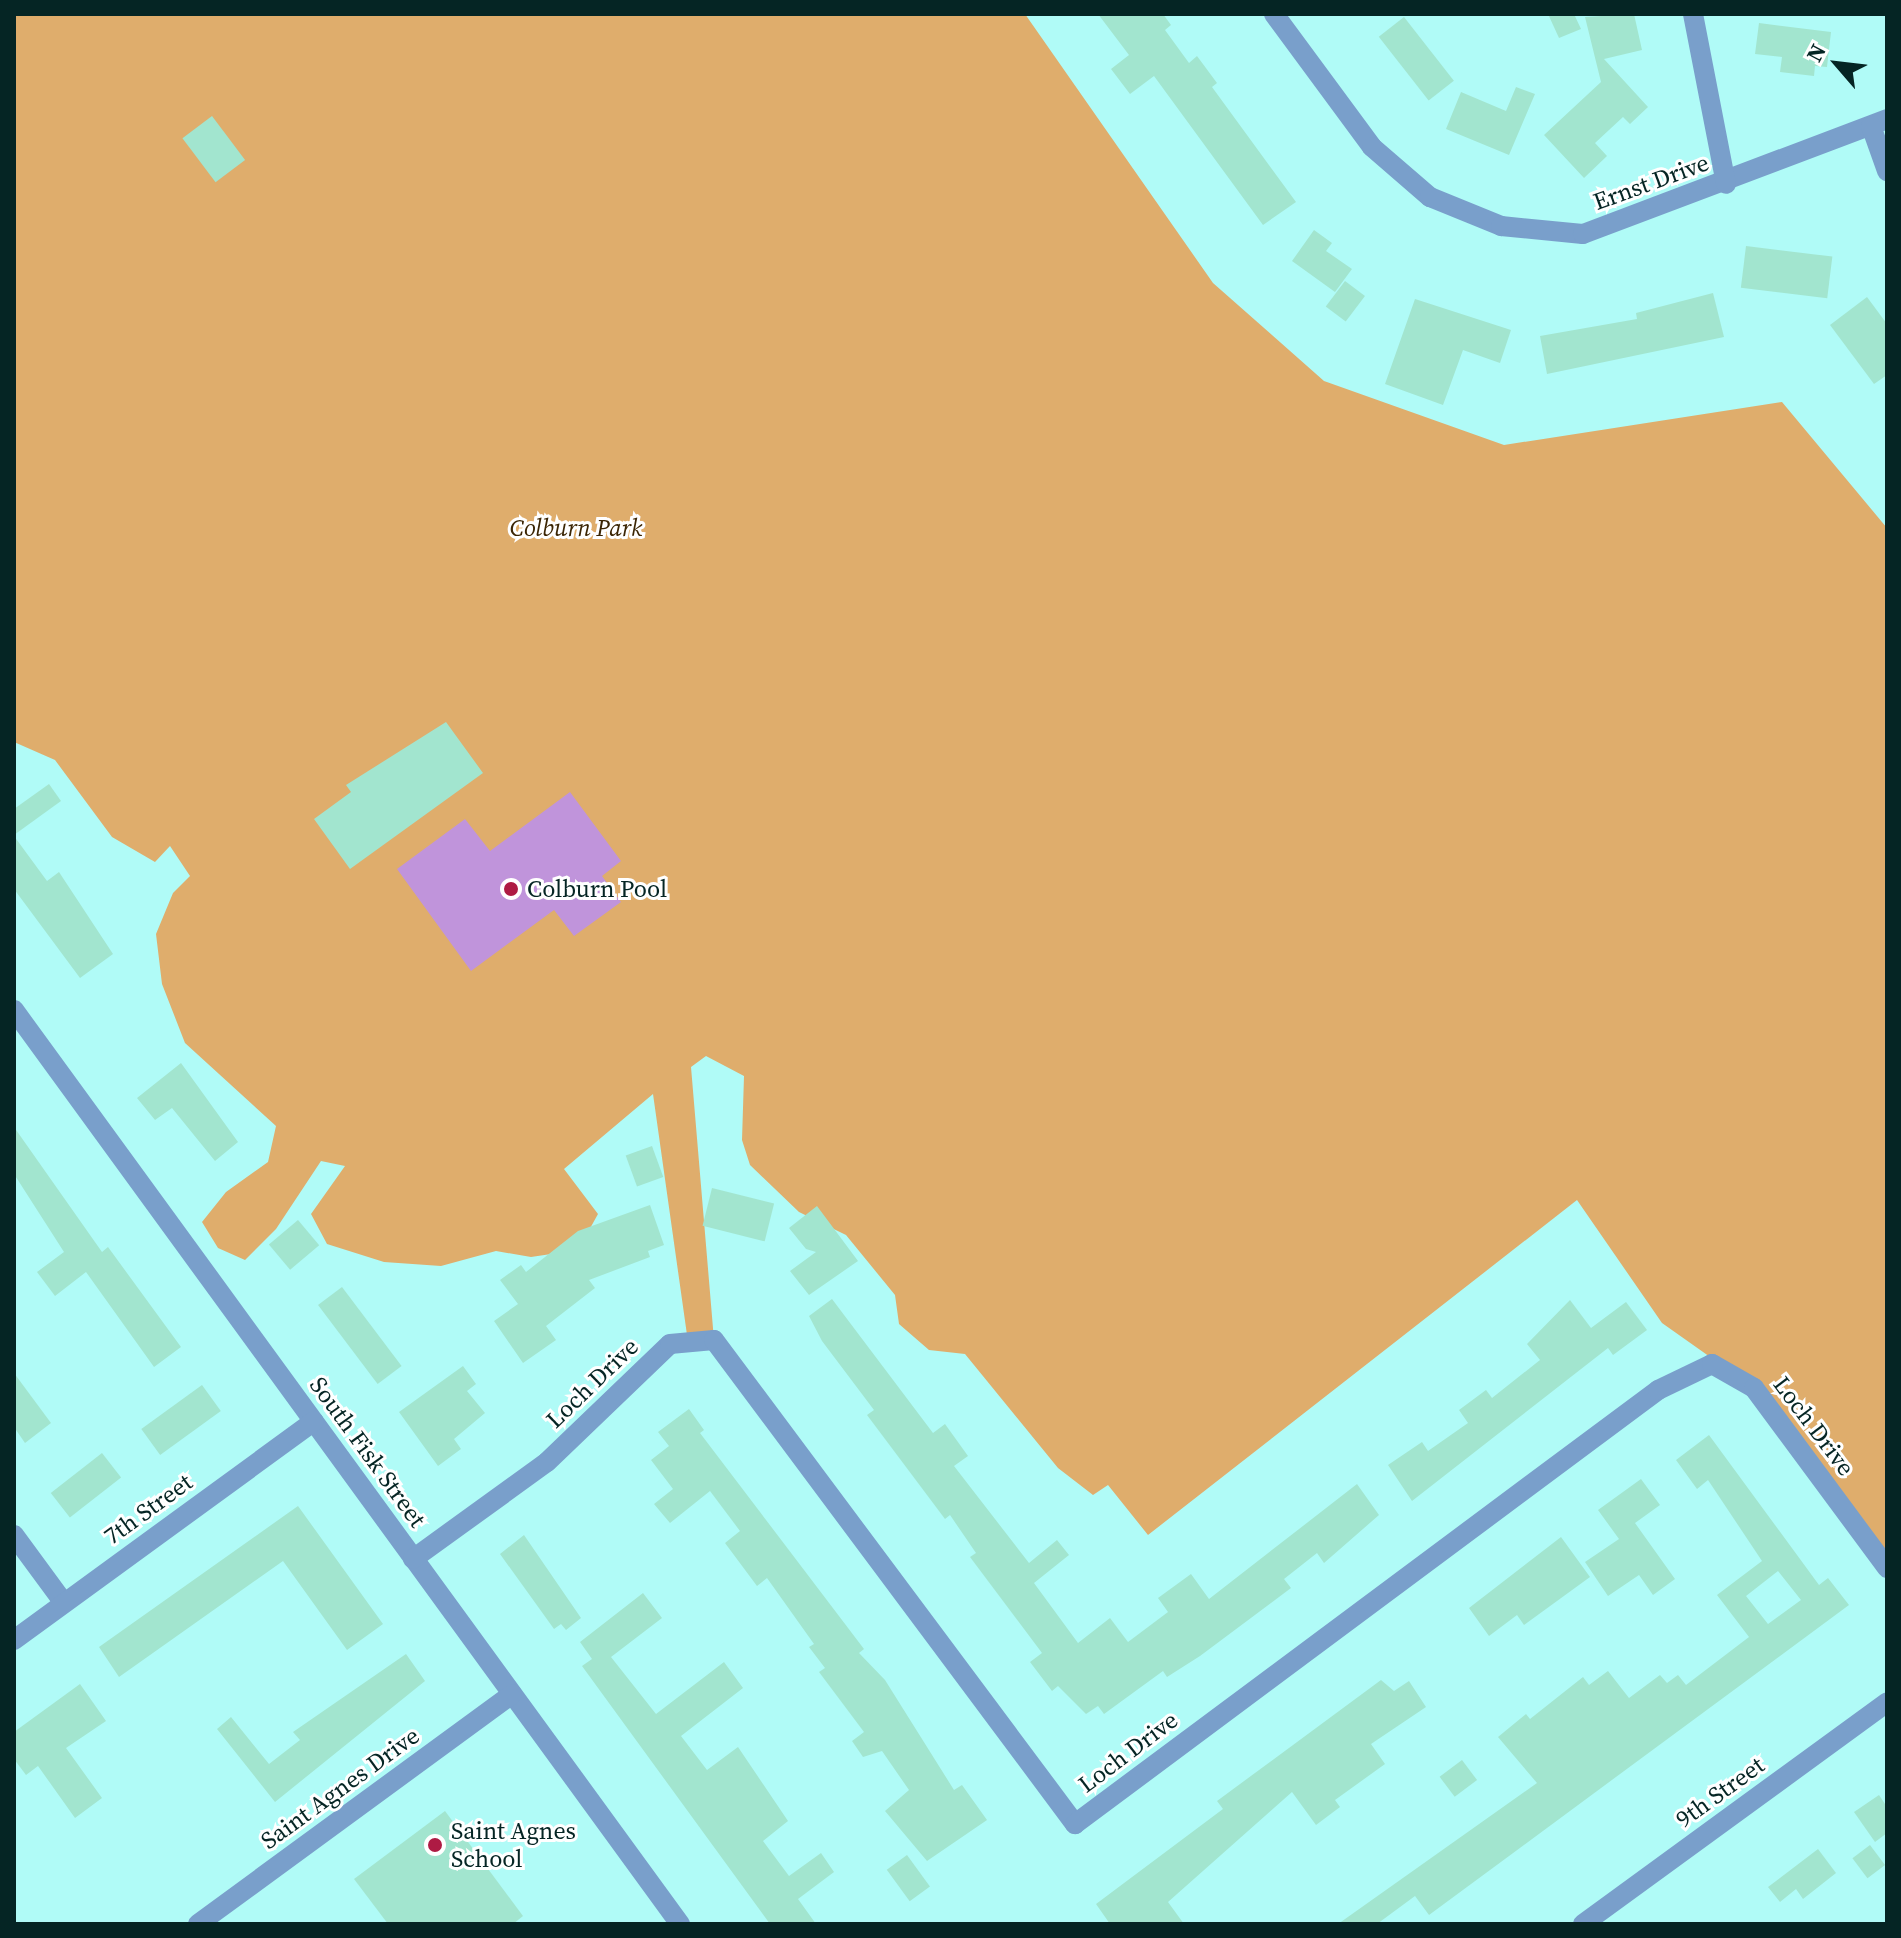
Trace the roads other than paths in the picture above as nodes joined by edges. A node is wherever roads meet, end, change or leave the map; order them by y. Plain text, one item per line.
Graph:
1 (1274, 14) edge
2 (1693, 14) edge
3 (1879, 122) edge
4 (1887, 171) edge
5 (1726, 184) junction
6 (14, 1010) edge
7 (314, 1421) junction
8 (14, 1535) edge
9 (413, 1559) junction
10 (1887, 1568) edge
11 (64, 1603) junction
12 (14, 1640) edge
13 (512, 1694) junction
14 (1887, 1702) edge
15 (198, 1924) edge
16 (680, 1924) edge
17 (1583, 1924) edge

1 - 5 street, Ernst Drive
2 - 5 street
3 - 4 street
3 - 5 street, Ernst Drive
6 - 7 street, South Fisk Street
7 - 9 street, South Fisk Street
7 - 11 street, 7th Street
8 - 11 street
9 - 10 street, Loch Drive
9 - 13 street, South Fisk Street
11 - 12 street, 7th Street
13 - 15 street, Saint Agnes Drive
13 - 16 street, South Fisk Street
14 - 17 street, 9th Street

